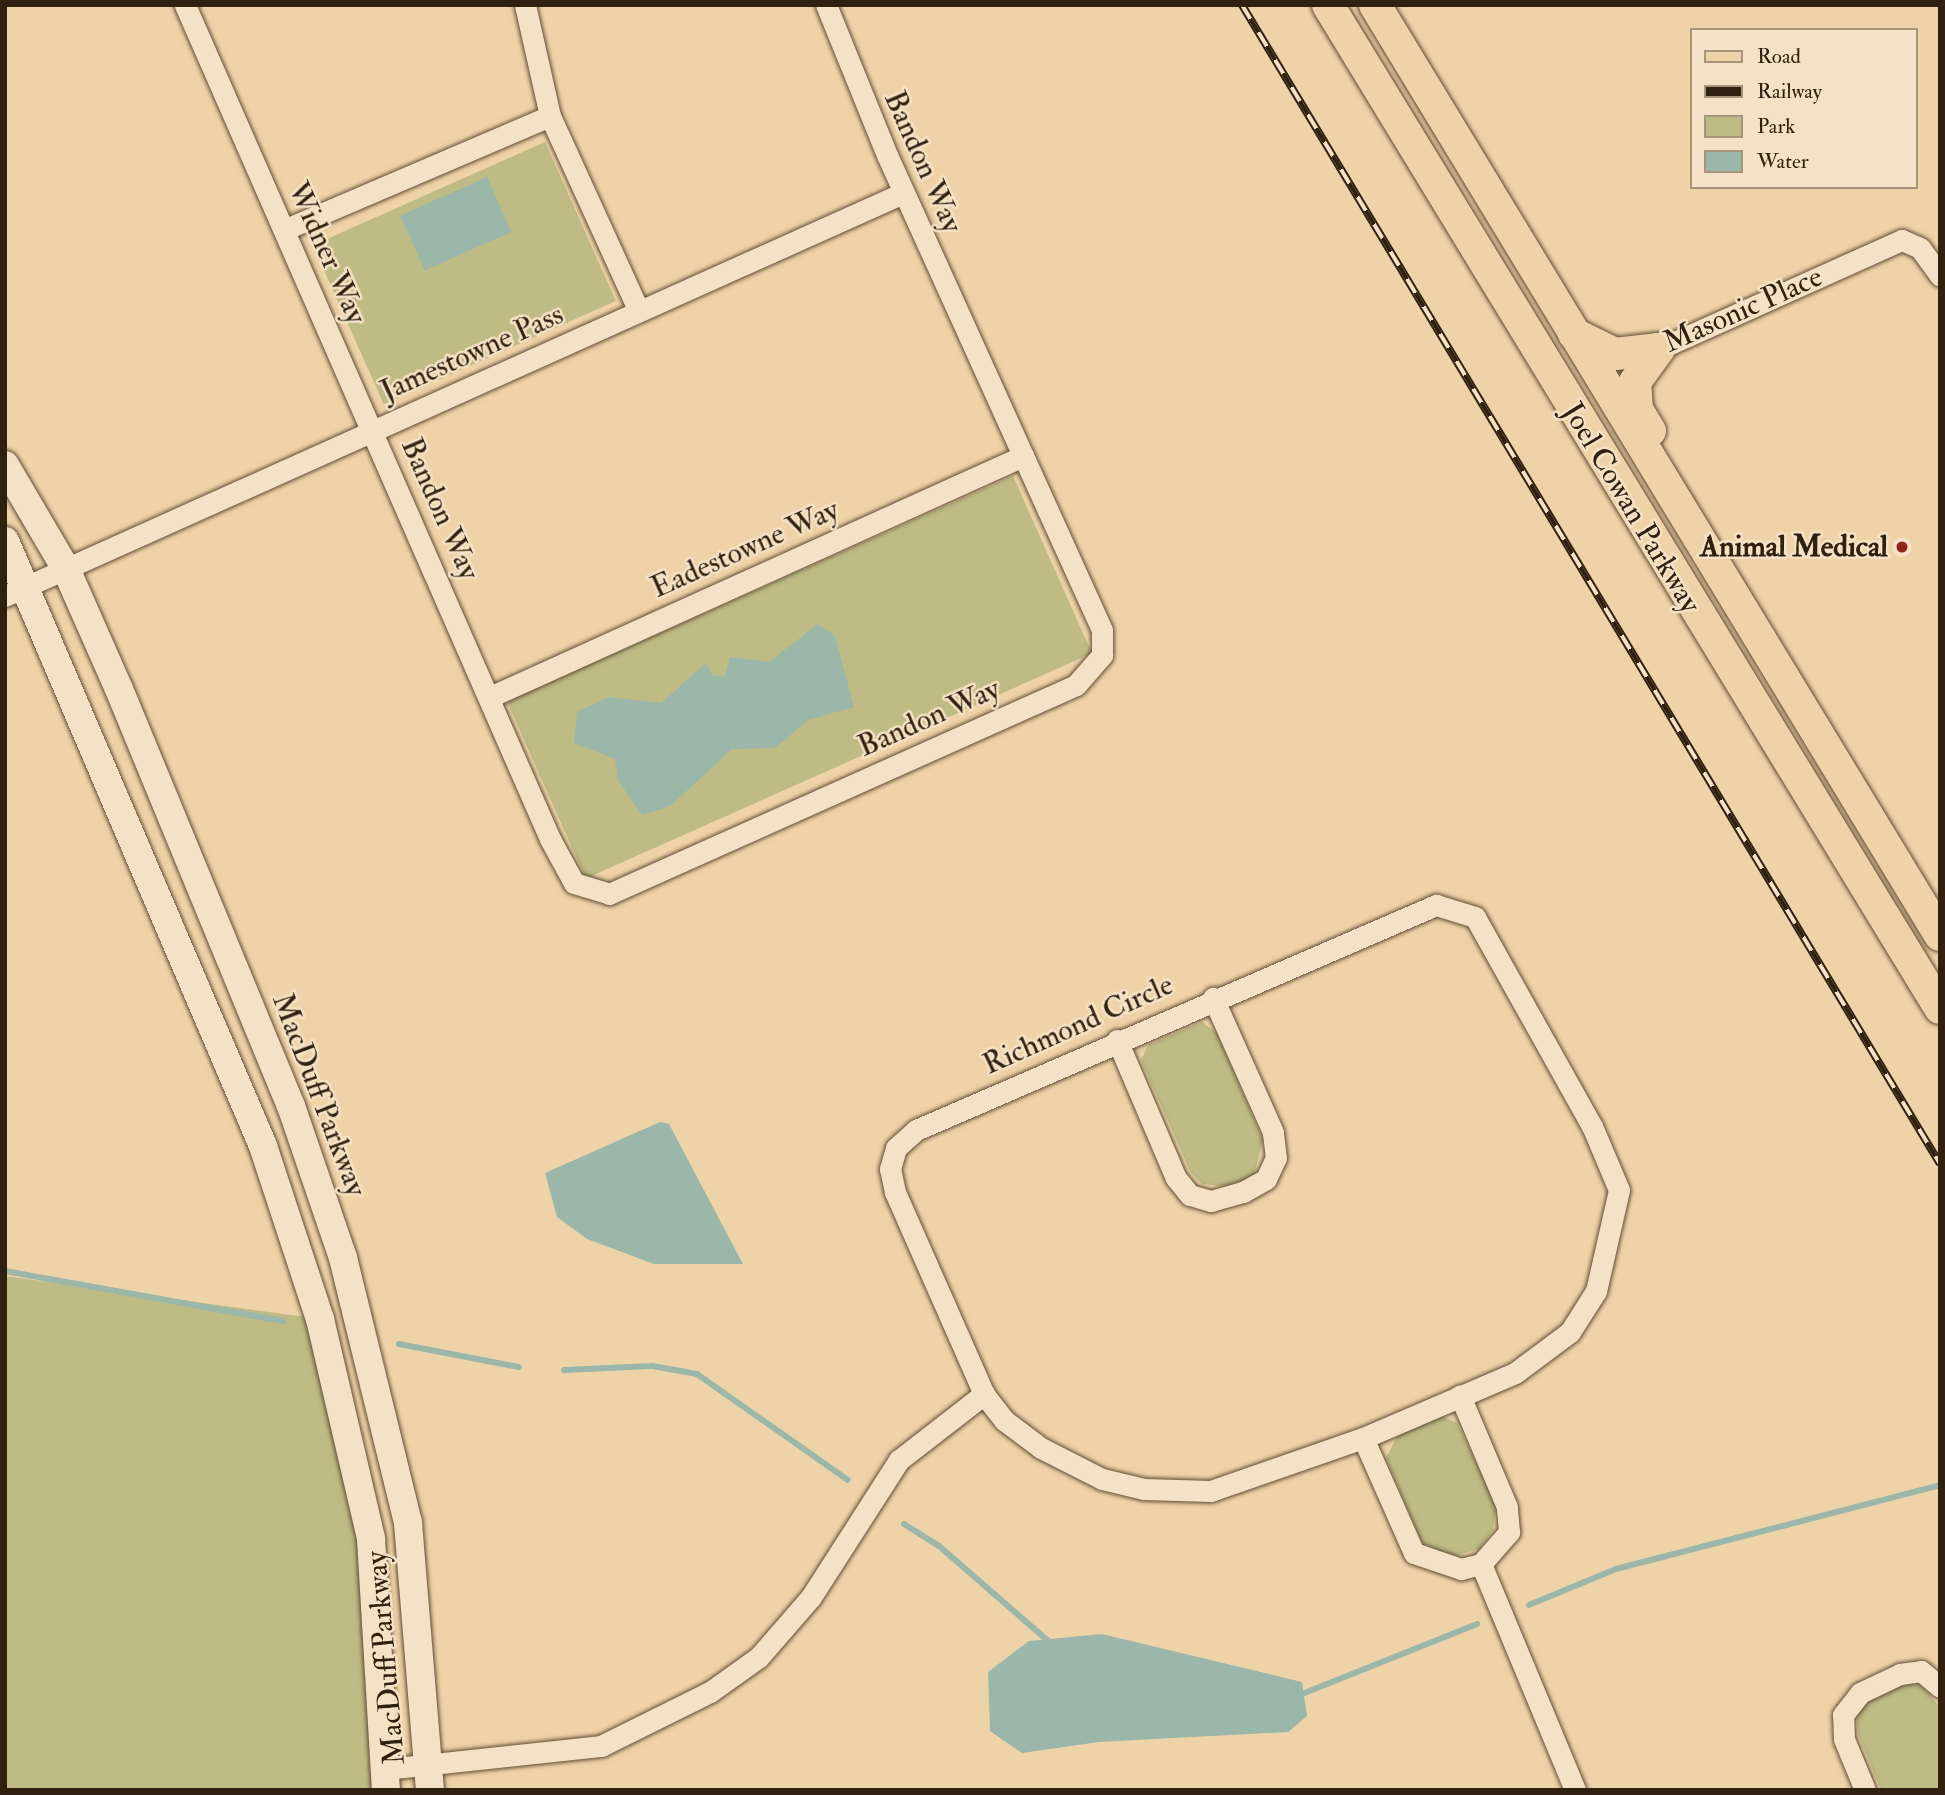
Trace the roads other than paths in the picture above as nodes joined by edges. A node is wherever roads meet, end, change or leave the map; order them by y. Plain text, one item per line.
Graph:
1 (185, 5) edge
2 (525, 5) edge
3 (826, 5) edge
4 (1328, 5) edge
5 (1375, 5) edge
6 (550, 116) junction
7 (903, 193) junction
8 (286, 229) junction
9 (1940, 276) edge
10 (639, 312) junction
11 (1574, 334) junction
12 (1659, 349) junction
13 (372, 431) junction
14 (1023, 456) junction
15 (5, 466) edge
16 (5, 541) edge
17 (66, 569) junction
18 (17, 591) edge
19 (1732, 598) junction
20 (492, 696) junction
21 (1940, 935) edge
22 (1213, 998) junction
23 (1940, 1008) edge
24 (1117, 1040) junction
25 (984, 1394) junction
26 (1460, 1396) junction
27 (1363, 1438) junction
28 (1481, 1564) junction
29 (1940, 1686) edge
30 (429, 1777) edge
31 (386, 1779) edge
32 (1575, 1790) edge
33 (1865, 1790) edge

1 - 8 street, Widner Way
2 - 6 street
3 - 7 street, Bandon Way
4 - 23 main road, Joel Cowan Parkway
5 - 11 main road, Joel Cowan Parkway
6 - 8 street
6 - 10 street
7 - 10 street, Jamestowne Pass
7 - 14 street, Bandon Way
8 - 13 street, Widner Way
9 - 12 street, Masonic Place
10 - 13 street, Jamestowne Pass
11 - 12 main road, Masonic Place
11 - 19 main road, Joel Cowan Parkway
12 - 19 main road
13 - 17 street, Jamestowne Pass
13 - 20 street, Bandon Way
14 - 20 street, Eadestowne Way
14 - 20 street, Bandon Way
15 - 17 street, MacDuff Parkway
16 - 18 street, MacDuff Parkway
17 - 18 street, Jamestowne Pass
17 - 30 street, MacDuff Parkway
18 - 31 street, MacDuff Parkway
19 - 21 main road, Joel Cowan Parkway
22 - 24 street, Richmond Circle
22 - 24 street
22 - 26 street, Richmond Circle
24 - 25 street, Richmond Circle
25 - 27 street, Richmond Circle
25 - 30 street
26 - 27 street, Richmond Circle
26 - 28 street
27 - 28 street
28 - 32 street
29 - 33 street
30 - 31 street

